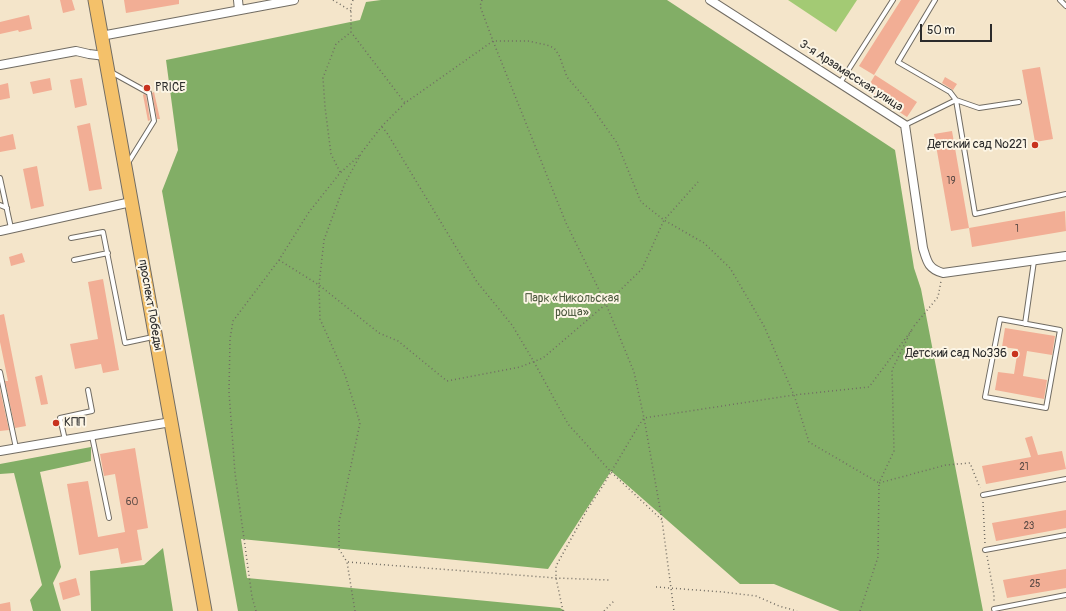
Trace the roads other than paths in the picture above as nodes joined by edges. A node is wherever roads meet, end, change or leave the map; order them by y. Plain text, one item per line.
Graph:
1 (95, 0) edge
2 (238, 0) edge
3 (294, 0) edge
4 (711, 0) edge
5 (893, 0) edge
6 (935, 0) edge
7 (1060, 0) edge
8 (1066, 6) edge
9 (239, 10) junction
10 (101, 36) junction
11 (105, 56) junction
12 (0, 65) edge
13 (108, 70) junction
14 (840, 84) junction
15 (956, 100) junction
16 (1019, 102) dead end
17 (905, 125) junction
18 (125, 169) junction
19 (0, 178) edge
20 (1066, 194) edge
21 (131, 202) junction
22 (0, 204) edge
23 (7, 208) junction
24 (11, 228) junction
25 (0, 230) edge
26 (71, 238) dead end
27 (108, 253) junction
28 (1066, 256) edge
29 (74, 260) dead end
30 (1034, 260) junction
31 (1025, 324) junction
32 (155, 336) junction
33 (0, 372) edge
34 (88, 390) dead end
35 (171, 422) junction
36 (92, 435) junction
37 (65, 440) junction
38 (16, 448) junction
39 (0, 451) edge
40 (1066, 479) edge
41 (983, 495) road end
42 (109, 518) dead end
43 (1066, 535) edge
44 (986, 550) road end
45 (1066, 595) edge
46 (994, 609) road end
47 (205, 611) edge

1 - 10 main road, проспект Победы
2 - 9 street
3 - 9 street
4 - 14 street, 3-я Арзамасская улица
5 - 14 lane
6 - 15 lane
7 - 8 lane
9 - 10 street
10 - 11 main road, проспект Победы
11 - 12 street
11 - 13 main road, проспект Победы
13 - 18 main road, проспект Победы
13 - 18 lane
14 - 17 street, 3-я Арзамасская улица
15 - 16 lane
15 - 17 lane
15 - 20 lane
17 - 30 street, 3-я Арзамасская улица
18 - 21 main road, проспект Победы
19 - 23 lane
21 - 24 street
21 - 32 main road, проспект Победы
22 - 23 lane
23 - 24 lane
24 - 25 street
26 - 27 lane
27 - 29 lane
27 - 32 lane
28 - 30 street
30 - 31 lane
31 - 31 lane
32 - 35 main road, проспект Победы
33 - 38 lane
34 - 37 lane
35 - 36 street
35 - 47 main road, проспект Победы
36 - 37 street
36 - 42 lane
37 - 38 street
38 - 39 street
40 - 41 lane
43 - 44 lane
45 - 46 lane

